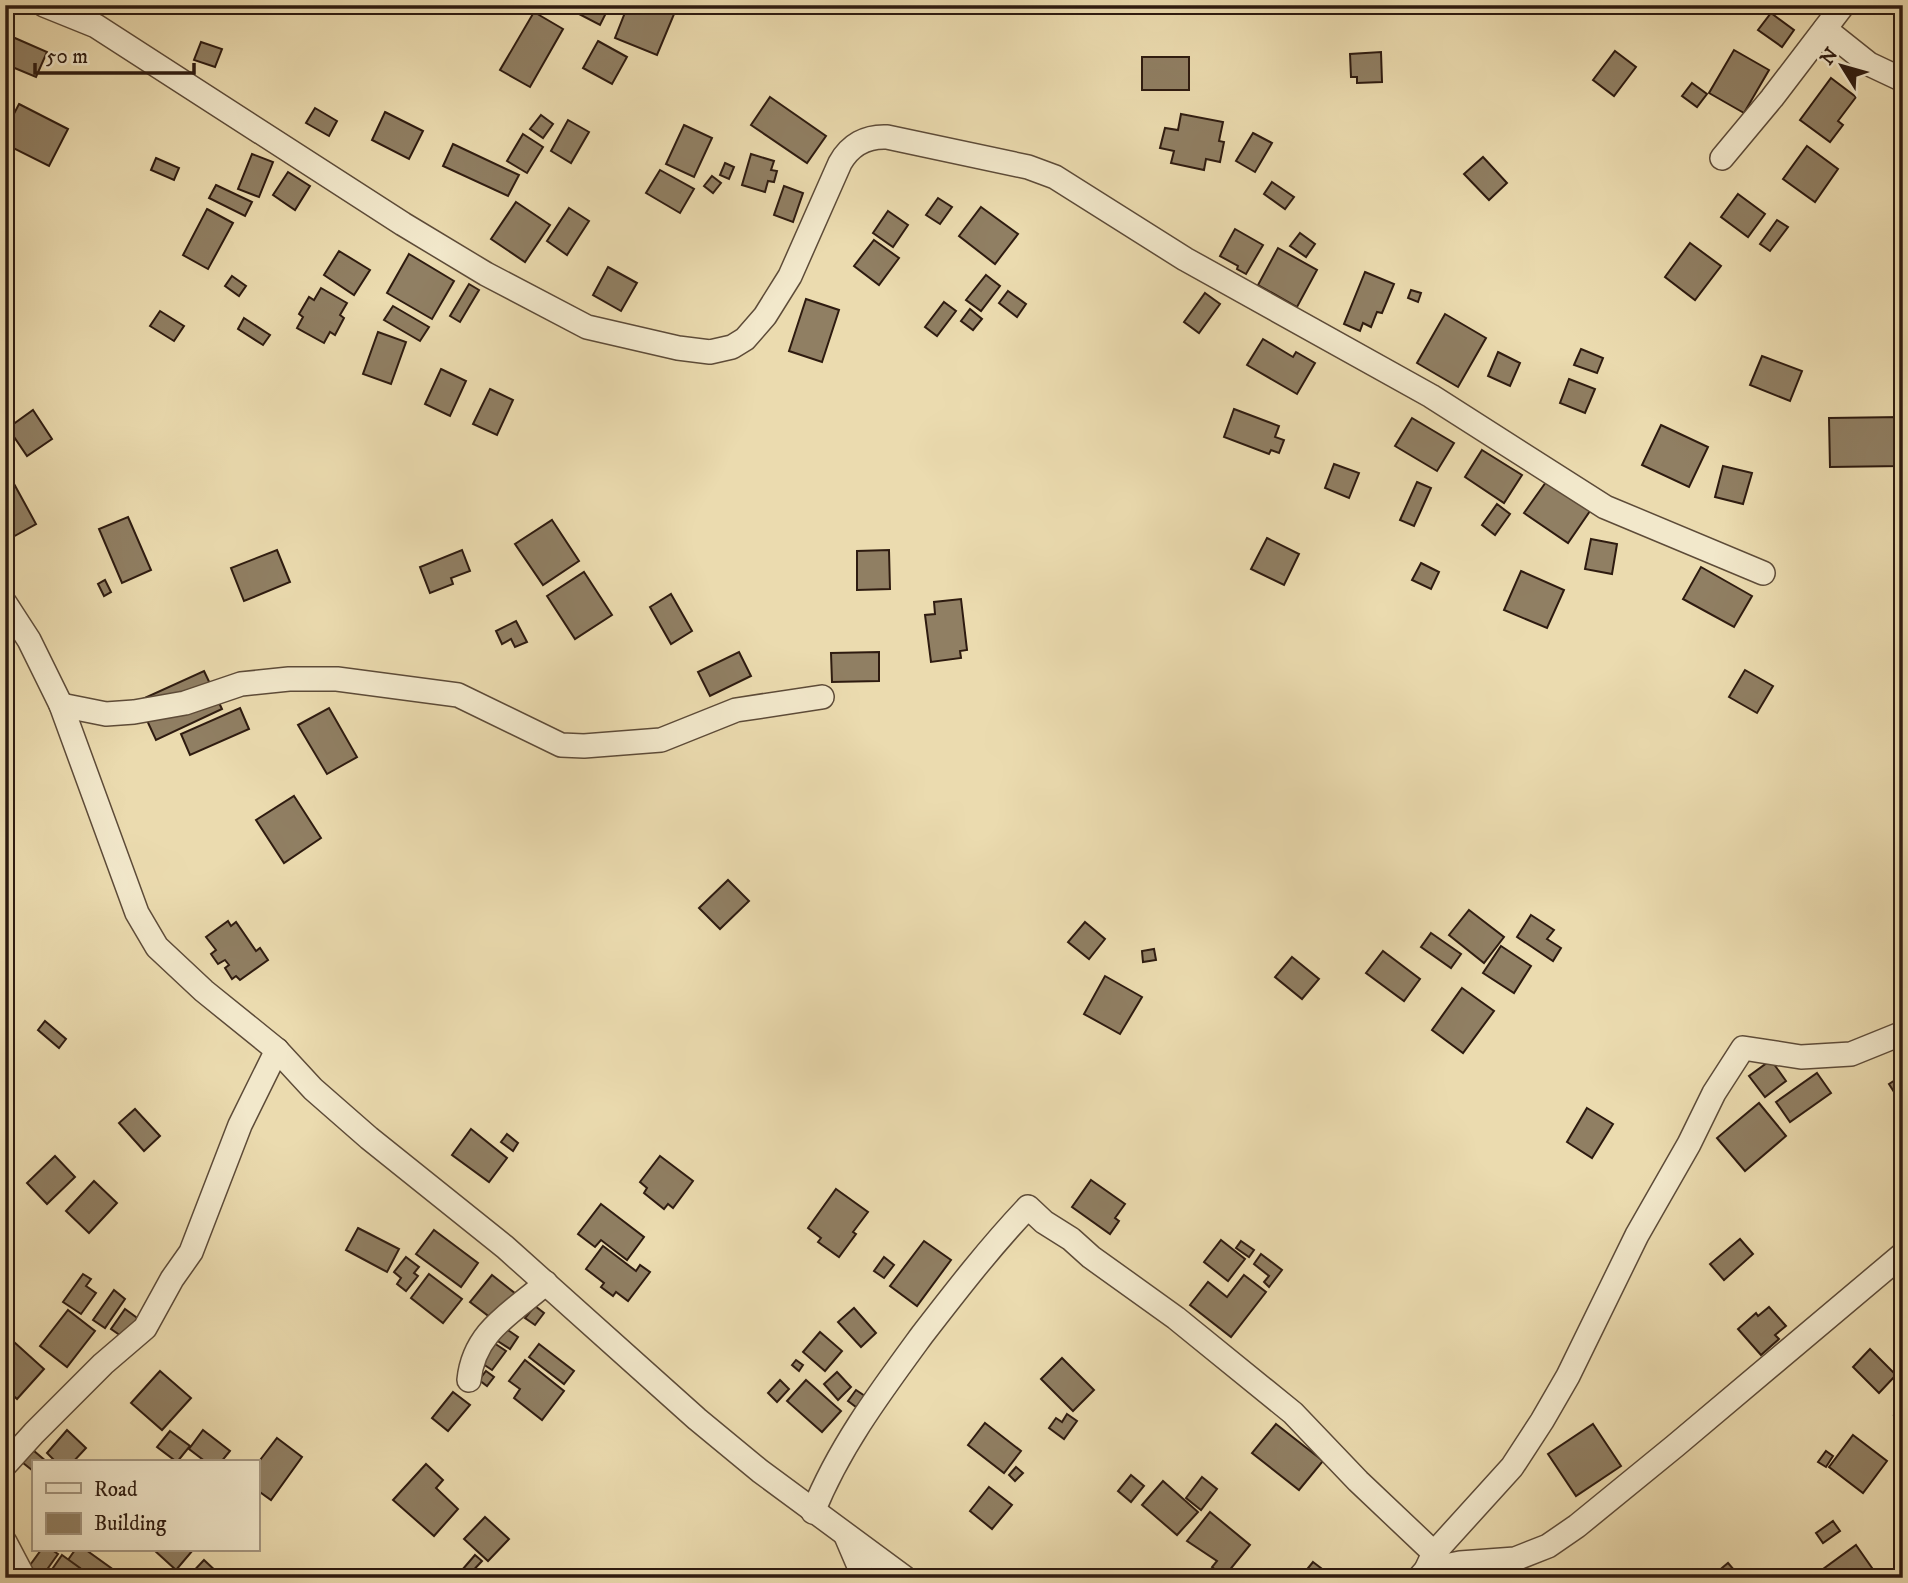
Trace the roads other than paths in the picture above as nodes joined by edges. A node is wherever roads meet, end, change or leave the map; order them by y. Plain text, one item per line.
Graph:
1 (44, 5) edge
2 (1843, 5) edge
3 (1825, 29) junction
4 (1903, 80) edge
5 (1722, 158) dead end
6 (1763, 573) dead end
7 (5, 603) edge
8 (822, 697) dead end
9 (61, 705) junction
10 (1903, 1032) edge
11 (277, 1050) junction
12 (1903, 1254) edge
13 (546, 1283) junction
14 (470, 1380) dead end
15 (5, 1465) edge
16 (813, 1511) junction
17 (846, 1535) junction
18 (5, 1542) edge
19 (1427, 1567) edge
20 (24, 1578) edge
21 (864, 1578) edge
22 (905, 1578) edge

1 - 6 street
2 - 3 street
3 - 4 street
3 - 5 street
7 - 9 street
8 - 9 street
9 - 11 street
10 - 19 street
11 - 13 street
11 - 15 street
12 - 19 street
13 - 14 street
13 - 16 street
16 - 17 street
16 - 19 street
17 - 21 street
17 - 22 street
18 - 20 street

